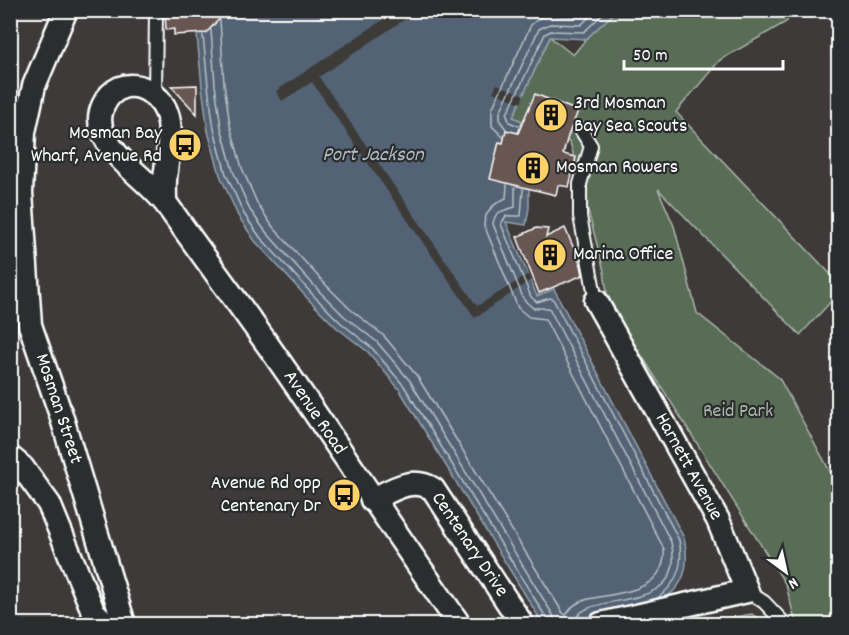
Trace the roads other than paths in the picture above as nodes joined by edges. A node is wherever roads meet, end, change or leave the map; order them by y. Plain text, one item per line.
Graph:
1 (156, 10) edge
2 (64, 12) edge
3 (155, 96) junction
4 (581, 130) dead end
5 (165, 202) junction
6 (596, 301) joint
7 (10, 457) edge
8 (372, 500) junction
9 (747, 591) junction
10 (106, 624) edge
11 (124, 624) edge
12 (459, 624) edge
13 (522, 624) edge
14 (601, 624) edge
15 (785, 624) edge

1 - 3 lane
2 - 11 street, Mosman Street
3 - 5 street
3 - 5 street, Avenue Road
4 - 6 lane
5 - 8 street, Avenue Road
6 - 9 street, Harnett Avenue
7 - 10 street
8 - 12 street, Avenue Road
8 - 13 street, Centenary Drive
9 - 14 street
9 - 15 lane

